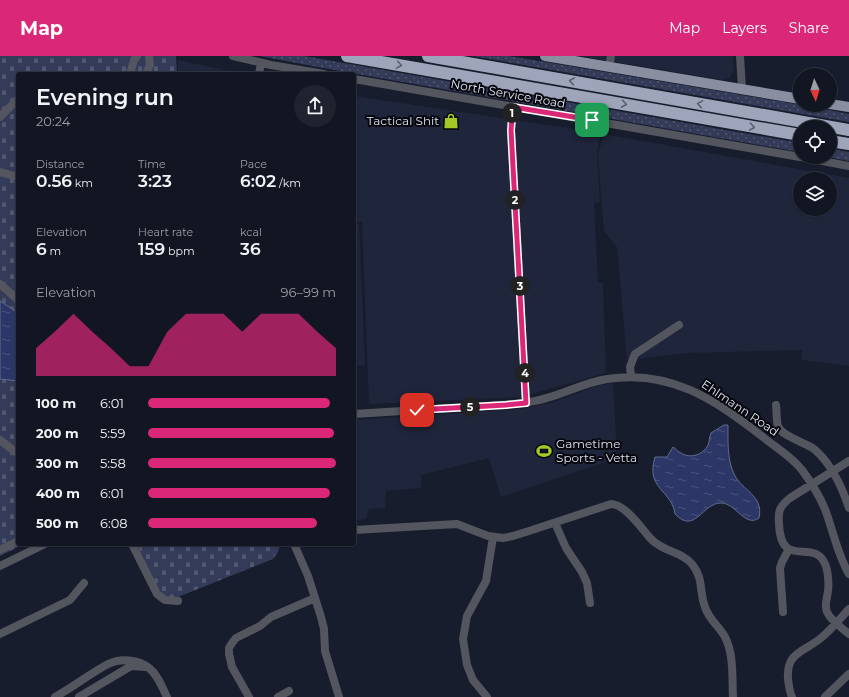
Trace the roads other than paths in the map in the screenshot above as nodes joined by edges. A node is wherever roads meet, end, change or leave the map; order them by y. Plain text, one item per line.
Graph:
1 (137, 56) edge
2 (148, 56) edge
3 (233, 56) edge
4 (347, 56) edge
5 (428, 56) edge
6 (546, 56) edge
7 (611, 56) edge
8 (740, 56) edge
9 (261, 63) junction
10 (609, 67) junction
11 (131, 72) edge
12 (147, 72) edge
13 (260, 72) edge
14 (313, 72) edge
15 (356, 79) edge
16 (742, 89) junction
17 (793, 98) edge
18 (16, 101) edge
19 (837, 105) edge
20 (513, 107) junction
21 (849, 107) edge
22 (0, 118) edge
23 (849, 130) edge
24 (793, 134) edge
25 (837, 142) edge
26 (849, 144) edge
27 (793, 156) edge
28 (837, 164) edge
29 (849, 166) edge
30 (0, 172) edge
31 (16, 176) edge
32 (0, 284) edge
33 (16, 298) edge
34 (680, 325) dead end
35 (631, 376) junction
36 (526, 403) junction
37 (776, 404) dead end
38 (356, 414) edge
39 (0, 440) edge
40 (16, 452) edge
41 (849, 461) edge
42 (833, 472) junction
43 (812, 484) junction
44 (847, 497) edge
45 (849, 508) edge
46 (555, 523) junction
47 (356, 530) edge
48 (494, 537) junction
49 (16, 542) edge
50 (41, 546) edge
51 (133, 546) edge
52 (295, 546) edge
53 (789, 549) junction
54 (0, 550) edge
55 (0, 566) edge
56 (849, 574) edge
57 (84, 583) dead end
58 (315, 598) junction
59 (178, 601) dead end
60 (590, 603) dead end
61 (849, 609) edge
62 (783, 612) dead end
63 (836, 623) junction
64 (0, 634) edge
65 (849, 634) edge
66 (149, 668) junction
67 (849, 674) edge
68 (74, 686) junction
69 (289, 691) dead end
70 (55, 697) edge
71 (80, 697) edge
72 (166, 697) edge
73 (249, 697) edge
74 (278, 697) edge
75 (339, 697) edge
76 (487, 697) edge
77 (733, 697) edge
78 (792, 697) edge
79 (825, 697) edge

1 - 11 street
2 - 12 street
3 - 9 street
4 -> 24 highway
23 -> 5 highway
6 - 10 main road
7 - 10 street
8 - 16 street
9 - 13 street
9 - 14 street
10 - 16 main road
15 - 20 street, North Service Road
16 - 17 main road
18 - 22 street
19 - 21 main road
20 - 27 street, North Service Road
20 - 36 street
25 - 26 highway
28 - 29 street, North Service Road
30 - 31 street
32 - 33 street
34 - 35 street
35 - 36 street, Ehlmann Road
35 - 43 street, Ehlmann Road
36 - 38 street, Ehlmann Road
37 - 42 street
39 - 40 street
41 - 42 street
42 - 43 street
42 - 44 street
43 - 53 street
43 - 56 street, Ehlmann Road
44 - 45 street
46 - 48 street
46 - 60 street
46 - 77 street
47 - 48 street
48 - 76 street
49 - 54 street
50 - 55 street
51 - 59 street
52 - 58 street
53 - 62 street
53 - 63 street
57 - 64 street
58 - 73 street
58 - 75 street
61 - 63 street
63 - 65 street
63 - 78 street
66 - 68 street
66 - 71 street
66 - 72 street
67 - 79 street
68 - 70 street
68 - 71 street
69 - 74 street

